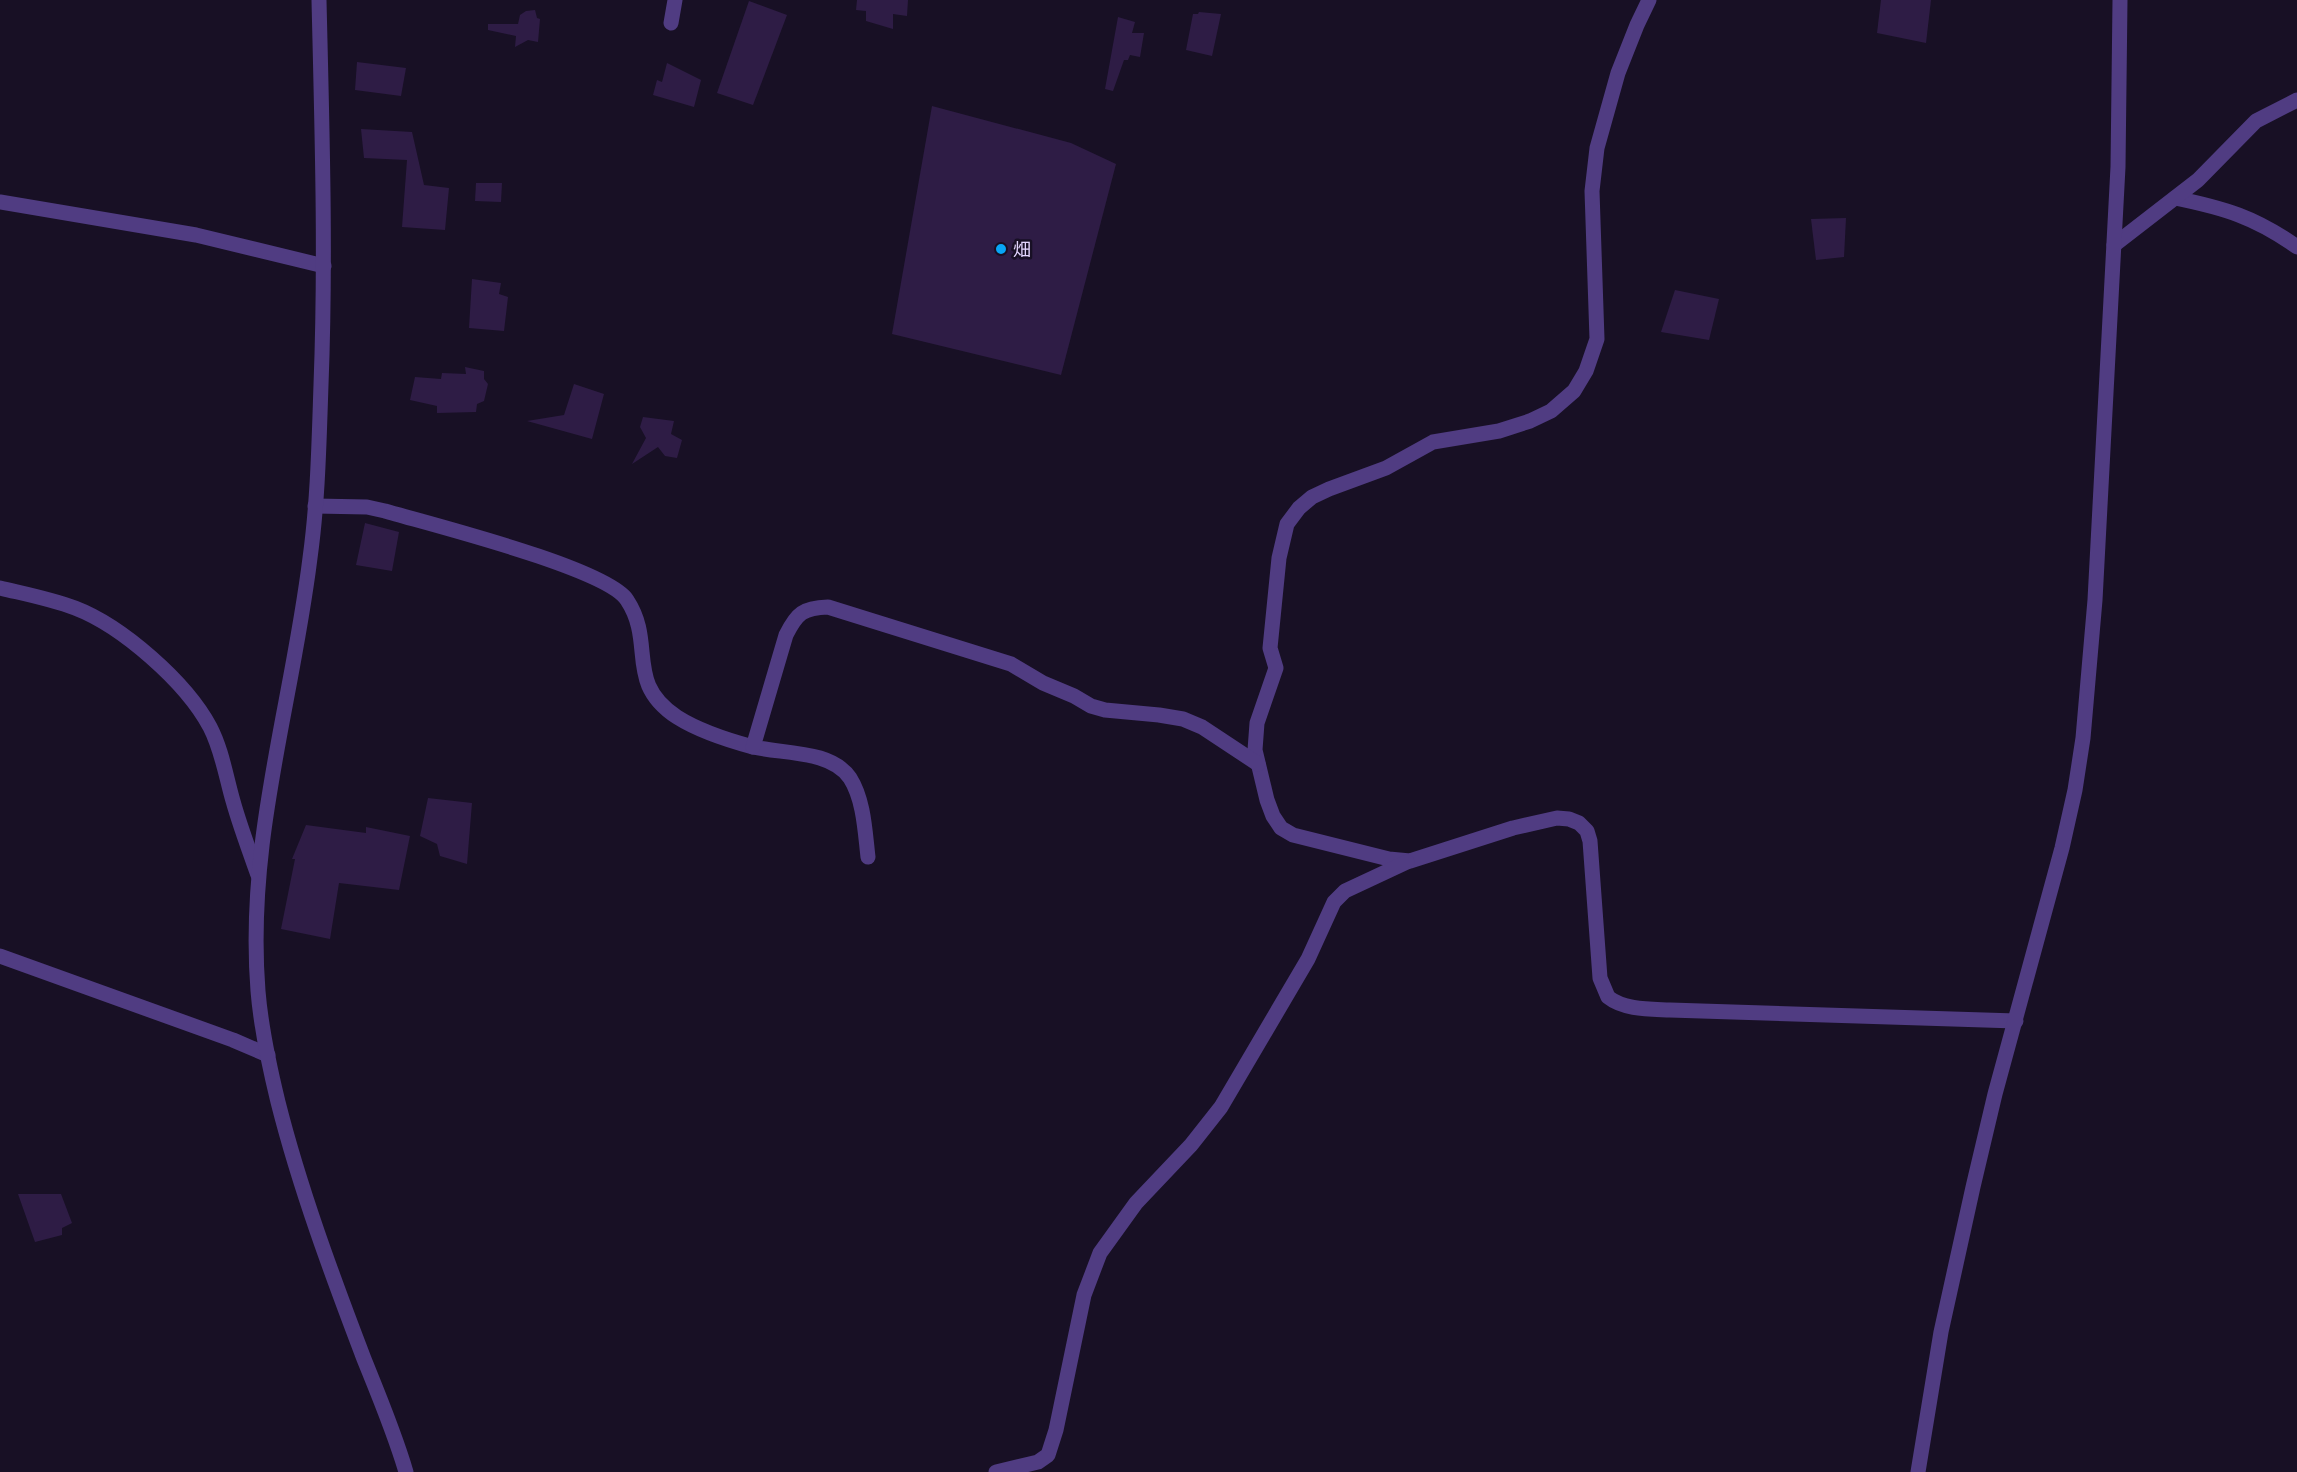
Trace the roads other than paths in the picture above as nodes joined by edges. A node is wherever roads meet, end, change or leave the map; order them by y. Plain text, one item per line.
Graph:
1 (319, 0) edge
2 (675, 0) edge
3 (1649, 0) edge
4 (2120, 0) edge
5 (671, 23) dead end
6 (2297, 100) edge
7 (2175, 198) junction
8 (0, 202) edge
9 (2114, 245) junction
10 (2297, 247) edge
11 (324, 267) junction
12 (315, 506) junction
13 (0, 588) edge
14 (753, 747) junction
15 (1258, 764) junction
16 (868, 857) dead end
17 (1410, 861) junction
18 (258, 875) junction
19 (0, 956) edge
20 (2016, 1021) junction
21 (268, 1055) junction
22 (406, 1472) edge
23 (996, 1472) edge
24 (1918, 1472) edge

1 - 11 street
2 - 5 street
3 - 15 street
4 - 9 street
6 - 7 street
7 - 9 street
7 - 10 street
8 - 11 street
9 - 20 street
11 - 12 street
12 - 14 street
12 - 18 street
13 - 18 street
14 - 15 street
14 - 16 street
15 - 17 street
17 - 20 street
17 - 23 street
18 - 21 street
19 - 21 street
20 - 24 street
21 - 22 street

